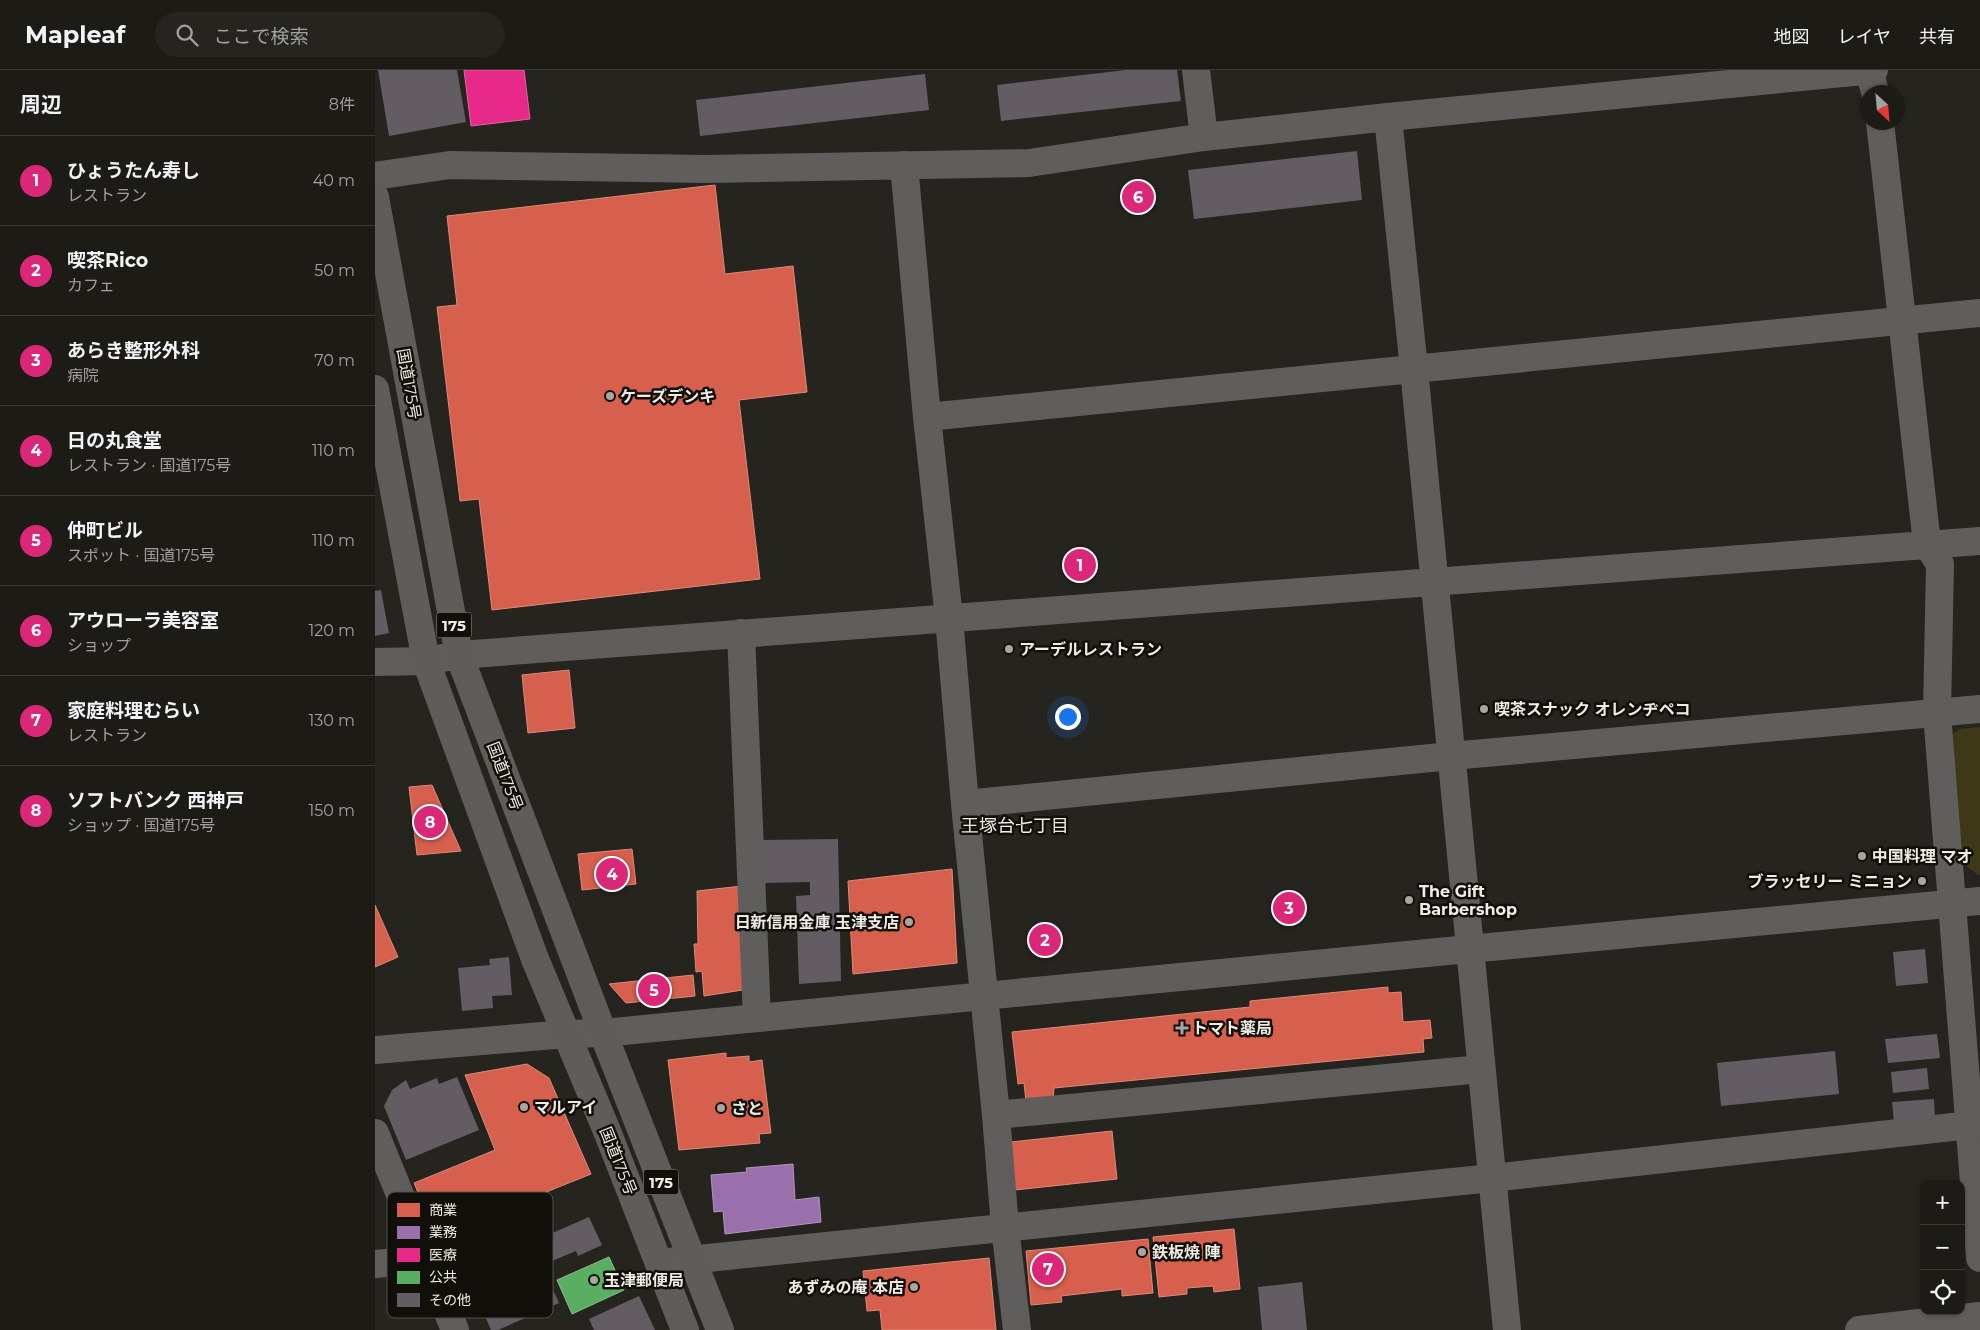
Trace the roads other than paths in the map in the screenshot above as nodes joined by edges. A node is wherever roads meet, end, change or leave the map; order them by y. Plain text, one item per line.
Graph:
1 (1196, 70) edge
2 (1869, 70) edge
3 (1874, 70) edge
4 (1873, 85) edge
5 (1388, 117) junction
6 (1881, 130) edge
7 (1205, 137) junction
8 (904, 165) junction
9 (375, 176) edge
10 (375, 197) edge
11 (1980, 313) edge
12 (1903, 321) junction
13 (1414, 369) junction
14 (375, 389) edge
15 (927, 416) junction
16 (1980, 541) edge
17 (1927, 544) junction
18 (1435, 581) junction
19 (949, 618) junction
20 (741, 633) junction
21 (459, 656) junction
22 (426, 661) junction
23 (375, 662) edge
24 (1980, 709) edge
25 (1937, 713) junction
26 (1451, 756) junction
27 (965, 804) junction
28 (1980, 901) edge
29 (1951, 904) junction
30 (1469, 949) junction
31 (985, 996) junction
32 (757, 1018) junction
33 (603, 1033) junction
34 (567, 1034) junction
35 (375, 1050) edge
36 (1481, 1069) junction
37 (996, 1115) junction
38 (1975, 1124) edge
39 (375, 1133) edge
40 (1492, 1178) junction
41 (399, 1192) edge
42 (1005, 1227) junction
43 (1980, 1258) edge
44 (692, 1259) junction
45 (659, 1263) junction
46 (1980, 1316) edge
47 (450, 1318) edge
48 (455, 1330) edge
49 (685, 1330) edge
50 (720, 1330) edge
51 (1017, 1330) edge
52 (1507, 1330) edge
53 (1859, 1330) edge

1 - 7 street
2 - 3 street
2 - 4 street
2 - 5 street
5 - 7 street
5 - 13 street
6 - 12 street
7 - 8 street
8 - 9 street
8 - 15 street
10 - 21 highway, 国道175号 / 175
11 - 12 street
12 - 13 street
12 - 17 street
13 - 15 street
13 - 18 street
14 - 22 highway, 国道175号 / 175
15 - 19 street
16 - 17 street
17 - 18 street
17 - 25 street
18 - 19 street
18 - 26 street
19 - 20 street
19 - 27 street
20 - 21 street
20 - 32 street
21 - 22 street
21 - 33 highway, 国道175号 / 175
22 - 23 street
22 - 34 highway, 国道175号 / 175
24 - 25 street
25 - 26 street
25 - 29 street
26 - 27 street
26 - 30 street
27 - 31 street
28 - 29 street
29 - 30 street
29 - 38 street
30 - 31 street
30 - 36 street
31 - 32 street
31 - 37 street
32 - 33 street
33 - 34 street
33 - 44 highway, 国道175号 / 175
34 - 35 street
34 - 45 highway, 国道175号 / 175
36 - 37 street
36 - 40 street
37 - 42 street
38 - 40 street
38 - 43 street
39 - 41 street
40 - 42 street
40 - 52 street
42 - 44 street
42 - 51 street
44 - 45 street
44 - 50 highway, 国道175号 / 175
45 - 49 highway, 国道175号 / 175
46 - 53 street
47 - 48 street

